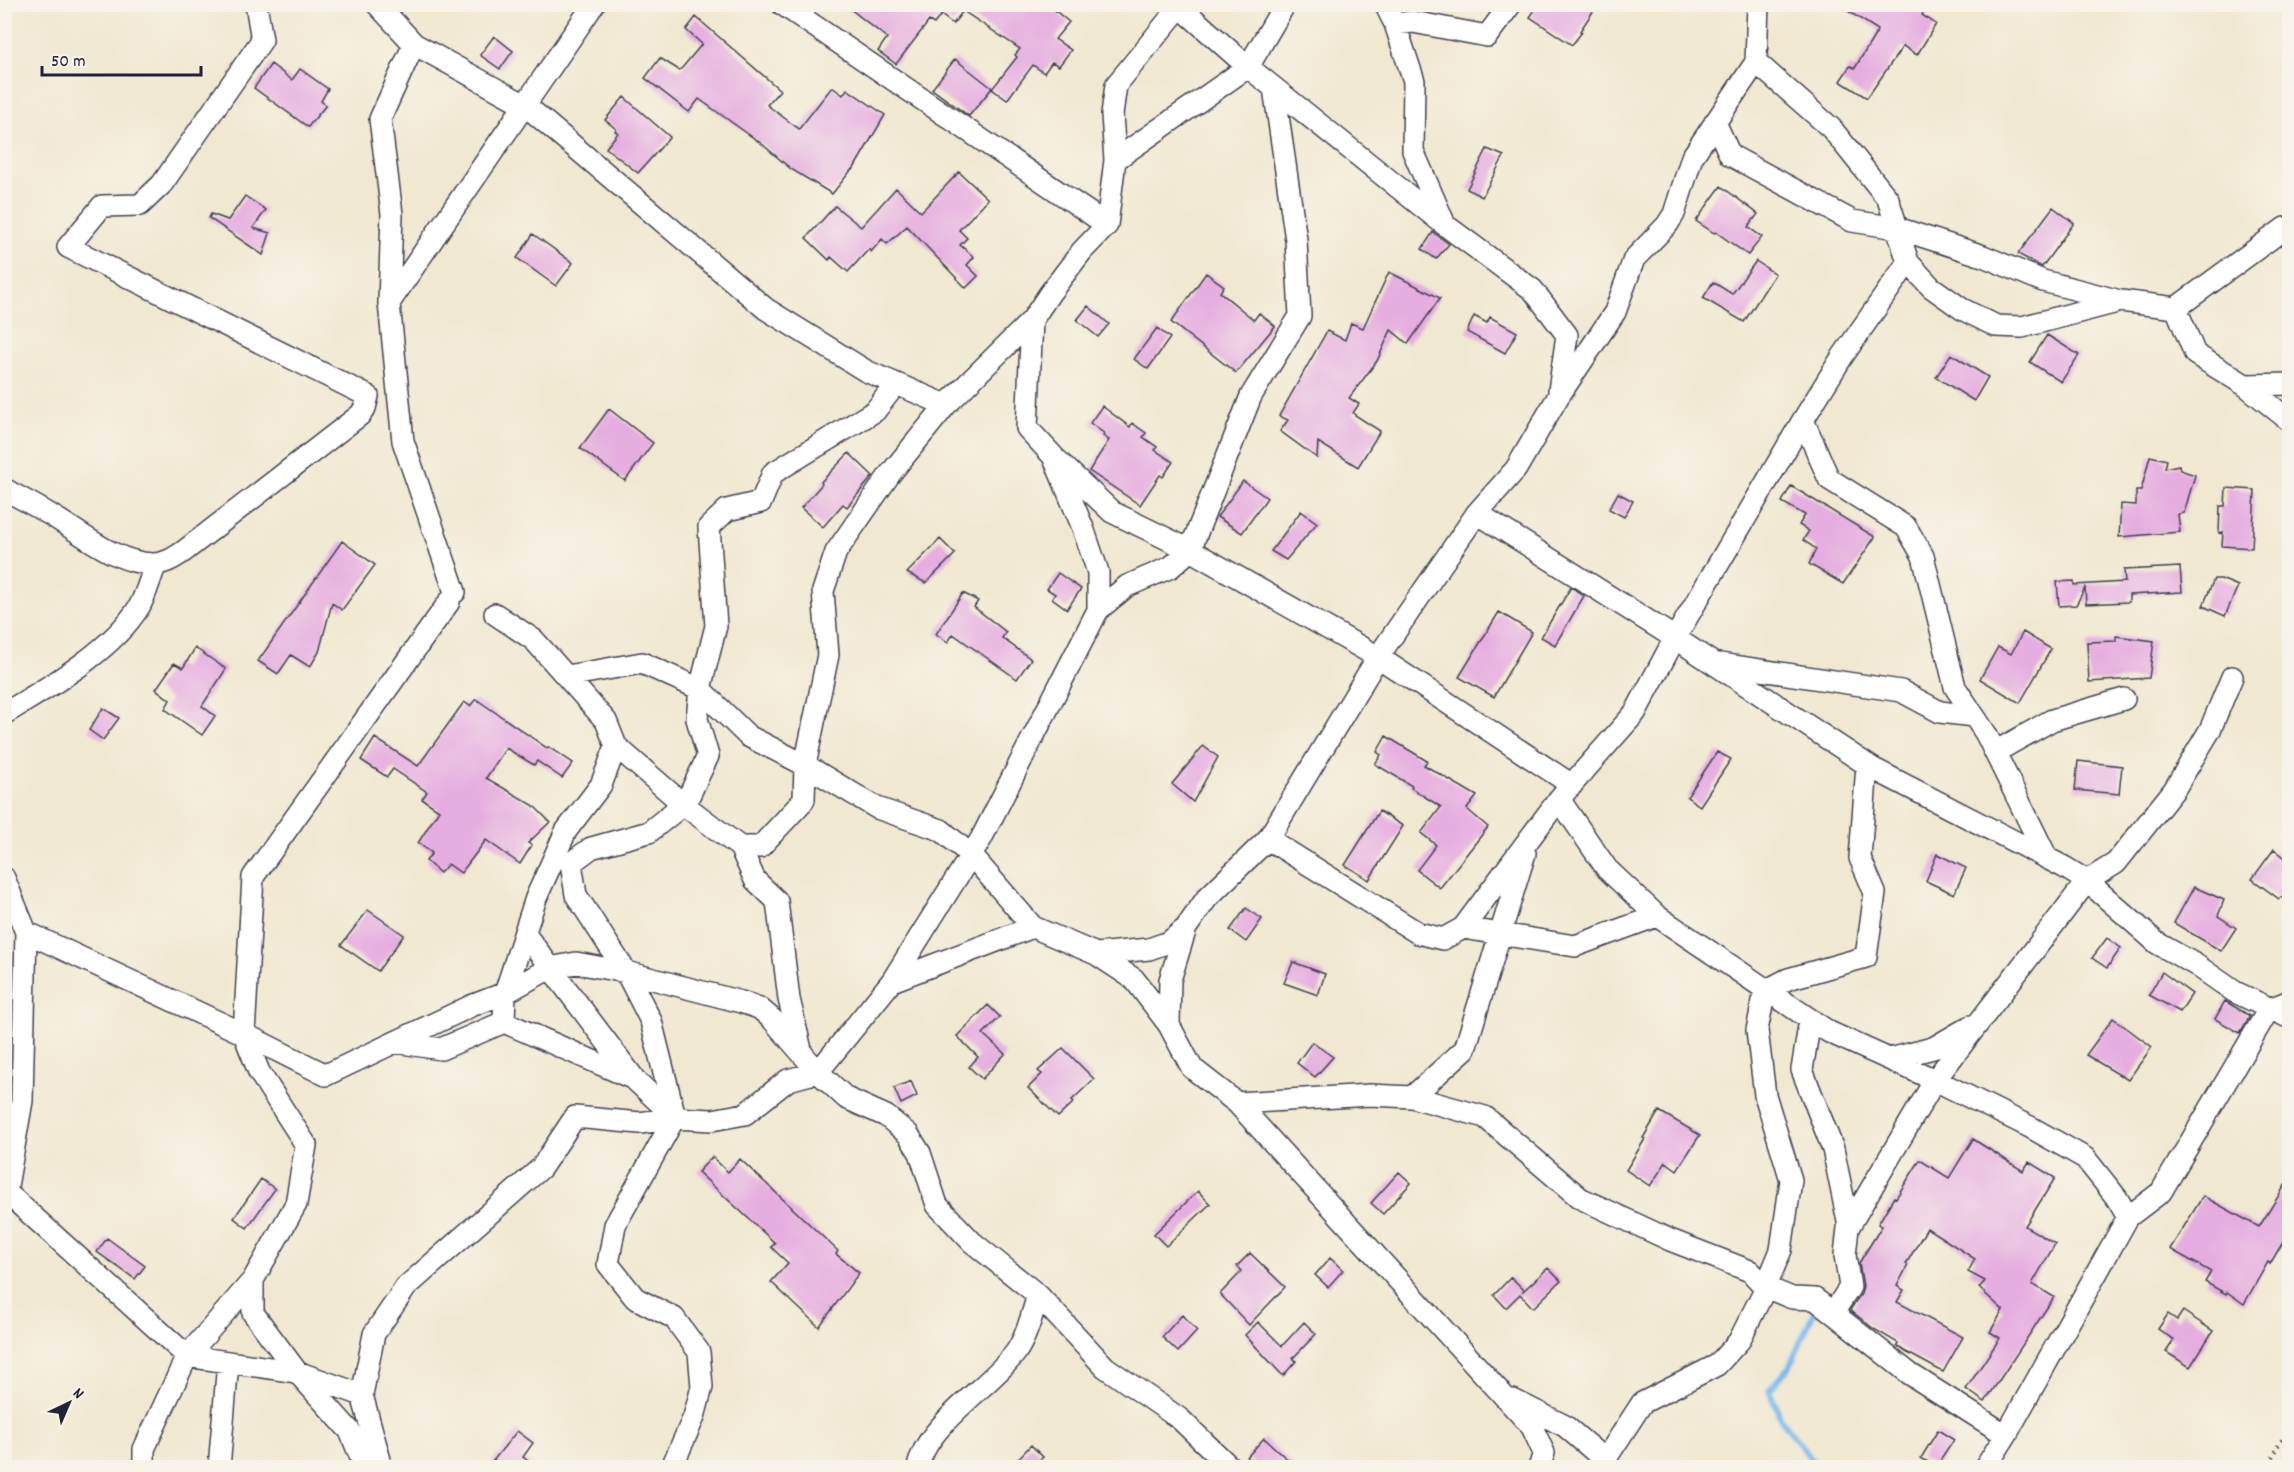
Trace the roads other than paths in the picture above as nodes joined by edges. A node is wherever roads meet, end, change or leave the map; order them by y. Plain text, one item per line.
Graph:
1 (256, 4) edge
2 (377, 4) edge
3 (594, 4) edge
4 (782, 4) edge
5 (1285, 4) edge
6 (1385, 4) edge
7 (1511, 4) edge
8 (1758, 4) edge
9 (1180, 5) edge
10 (1395, 24) junction
11 (414, 44) junction
12 (1756, 62) junction
13 (1248, 67) junction
14 (1274, 88) junction
15 (525, 105) junction
16 (1714, 122) junction
17 (1115, 160) junction
18 (1107, 225) junction
19 (1445, 225) junction
20 (1897, 228) junction
21 (2285, 228) dead end
22 (1908, 262) junction
23 (2121, 301) junction
24 (389, 303) junction
25 (2176, 308) junction
26 (1032, 320) junction
27 (2289, 384) edge
28 (895, 385) junction
29 (2245, 385) junction
30 (1558, 397) junction
31 (946, 405) junction
32 (1803, 420) junction
33 (2289, 421) edge
34 (1053, 456) junction
35 (4, 489) edge
36 (1477, 513) junction
37 (1190, 550) junction
38 (156, 564) junction
39 (1098, 610) junction
40 (495, 614) dead end
41 (1675, 638) junction
42 (1378, 657) junction
43 (1713, 663) junction
44 (567, 676) junction
45 (2232, 676) dead end
46 (700, 689) junction
47 (2124, 699) dead end
48 (4, 714) edge
49 (1974, 716) junction
50 (616, 746) junction
51 (1995, 752) junction
52 (805, 765) junction
53 (1867, 765) junction
54 (1566, 792) junction
55 (683, 804) junction
56 (1530, 838) junction
57 (1268, 839) junction
58 (740, 847) junction
59 (972, 856) junction
60 (2046, 856) junction
61 (4, 878) edge
62 (2087, 881) junction
63 (1657, 916) junction
64 (1033, 927) junction
65 (1186, 928) junction
66 (1463, 928) junction
67 (26, 932) junction
68 (525, 934) junction
69 (1501, 934) junction
70 (1096, 954) junction
71 (550, 968) junction
72 (626, 972) junction
73 (892, 981) junction
74 (1765, 991) junction
75 (505, 993) junction
76 (2289, 1001) edge
77 (2269, 1009) junction
78 (2289, 1018) edge
79 (1810, 1020) junction
80 (504, 1022) junction
81 (1979, 1022) junction
82 (1169, 1025) junction
83 (244, 1034) junction
84 (395, 1042) junction
85 (801, 1053) junction
86 (1890, 1059) junction
87 (818, 1072) junction
88 (634, 1079) junction
89 (1935, 1080) junction
90 (1412, 1097) junction
91 (1237, 1103) junction
92 (675, 1118) junction
93 (2128, 1216) junction
94 (1849, 1226) junction
95 (253, 1280) junction
96 (1765, 1287) junction
97 (1038, 1295) junction
98 (1833, 1313) junction
99 (187, 1356) junction
100 (228, 1362) junction
101 (297, 1372) junction
102 (362, 1395) junction
103 (1504, 1395) junction
104 (2006, 1435) junction
105 (1601, 1464) edge
106 (144, 1467) edge
107 (219, 1467) edge
108 (365, 1467) edge
109 (379, 1467) edge
110 (675, 1467) edge
111 (918, 1467) edge
112 (1231, 1467) edge
113 (1539, 1467) edge
114 (1985, 1467) edge

1 - 38 street
2 - 11 street
3 - 15 street
4 - 18 street
5 - 13 street
6 - 10 street
7 - 10 street
8 - 12 street
9 - 13 street
9 - 17 street
10 - 19 street
11 - 15 street
11 - 24 street
12 - 16 street
12 - 20 street
13 - 14 street
13 - 17 street
14 - 19 street
14 - 37 street
15 - 24 street
15 - 28 street
16 - 20 street
16 - 30 street
17 - 18 street
18 - 26 street
19 - 30 street
20 - 22 street
20 - 23 street
21 - 25 street
22 - 23 street
22 - 32 street
23 - 25 street
24 - 83 street
25 - 29 street
26 - 31 street
26 - 34 street
27 - 29 street
28 - 31 street
28 - 46 street
29 - 33 street
30 - 36 street
31 - 52 street
32 - 41 street
32 - 49 street
34 - 37 street
34 - 39 street
35 - 38 street
36 - 41 street
36 - 42 street
37 - 39 street
37 - 42 street
38 - 48 street
39 - 59 street
40 - 44 street
41 - 43 street
41 - 54 street
42 - 54 street
42 - 57 street
43 - 49 street
43 - 53 street
44 - 46 street
44 - 50 street
45 - 62 street
46 - 52 street
46 - 55 street
47 - 51 street
49 - 51 street
50 - 55 street
50 - 68 street
51 - 60 street
52 - 58 street
52 - 59 street
53 - 60 street
53 - 74 street
54 - 56 street
54 - 63 street
55 - 58 street
55 - 72 street
56 - 66 street
56 - 69 street
57 - 65 street
57 - 66 street
58 - 85 street
59 - 64 street
59 - 73 street
60 - 62 street
61 - 67 street
62 - 77 street
62 - 81 street
63 - 69 street
63 - 74 street
64 - 70 street
64 - 73 street
65 - 70 street
65 - 82 street
66 - 69 street
67 - 83 street
67 - 99 street
68 - 71 street
68 - 75 street
69 - 90 street
70 - 82 street
71 - 72 street
71 - 75 street
71 - 88 street
72 - 85 street
72 - 92 street
73 - 87 street
74 - 79 street
74 - 96 street
75 - 80 street
75 - 84 street
76 - 77 street
77 - 78 street
77 - 93 street
79 - 86 street
79 - 94 street
80 - 84 street
80 - 88 street
81 - 86 street
81 - 89 street
82 - 91 street
83 - 84 street
83 - 95 street
85 - 87 street
86 - 89 street
87 - 92 street
87 - 97 street
88 - 92 street
89 - 93 street
89 - 94 street
90 - 91 street
90 - 96 street
91 - 103 street
92 - 102 street
92 - 110 street
93 - 104 street
94 - 98 street
95 - 99 street
95 - 101 street
96 - 98 street
96 - 105 street
97 - 111 street
97 - 112 street
98 - 104 street
99 - 100 street
99 - 106 street
100 - 101 street
100 - 107 street
101 - 102 street
101 - 108 street
102 - 109 street
103 - 105 street
103 - 113 street
104 - 114 street

